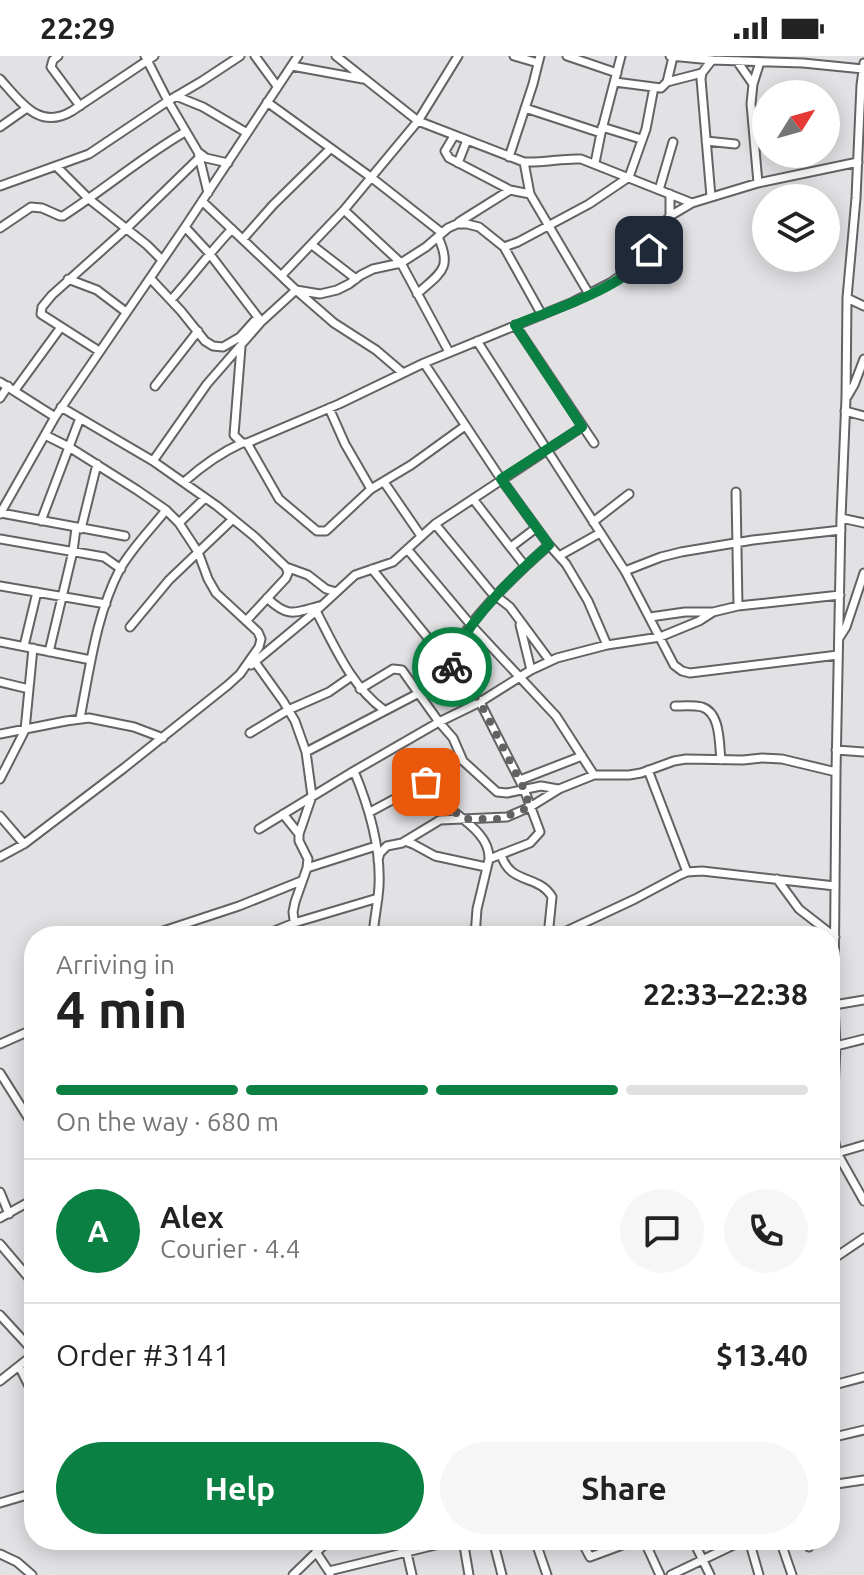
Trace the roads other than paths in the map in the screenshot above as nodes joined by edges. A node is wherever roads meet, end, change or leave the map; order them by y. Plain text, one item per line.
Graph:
1 (58, 56) edge
2 (240, 56) edge
3 (255, 56) edge
4 (298, 56) edge
5 (336, 56) edge
6 (458, 56) edge
7 (514, 56) edge
8 (567, 56) edge
9 (621, 56) edge
10 (671, 56) edge
11 (149, 58) edge
12 (539, 59) edge
13 (712, 60) junction
14 (737, 61) junction
15 (760, 62) junction
16 (864, 63) edge
17 (292, 66) junction
18 (863, 69) edge
19 (702, 73) junction
20 (616, 77) junction
21 (0, 79) edge
22 (365, 80) junction
23 (754, 80) edge
24 (667, 82) junction
25 (752, 83) edge
26 (277, 86) junction
27 (863, 86) edge
28 (654, 87) junction
29 (752, 94) edge
30 (176, 96) junction
31 (168, 101) junction
32 (267, 102) junction
33 (80, 106) junction
34 (27, 108) junction
35 (525, 108) junction
36 (752, 115) edge
37 (418, 121) junction
38 (0, 127) edge
39 (601, 130) junction
40 (185, 132) junction
41 (247, 133) junction
42 (454, 136) junction
43 (641, 139) junction
44 (467, 140) junction
45 (706, 141) junction
46 (673, 142) dead end
47 (735, 144) dead end
48 (330, 149) junction
49 (198, 155) junction
50 (509, 157) junction
51 (524, 162) junction
52 (858, 162) junction
53 (228, 163) junction
54 (458, 163) junction
55 (595, 163) junction
56 (57, 167) junction
57 (757, 168) edge
58 (629, 177) junction
59 (372, 178) junction
60 (758, 183) junction
61 (0, 186) edge
62 (510, 190) junction
63 (659, 190) junction
64 (208, 193) junction
65 (530, 194) junction
66 (670, 194) junction
67 (711, 197) junction
68 (89, 199) junction
69 (860, 200) edge
70 (202, 201) junction
71 (692, 203) junction
72 (344, 210) junction
73 (670, 216) junction
74 (457, 224) junction
75 (548, 225) junction
76 (185, 227) junction
77 (0, 228) edge
78 (127, 228) junction
79 (232, 229) junction
80 (440, 235) junction
81 (243, 239) junction
82 (312, 245) junction
83 (504, 247) junction
84 (209, 253) junction
85 (162, 260) junction
86 (401, 263) junction
87 (282, 275) junction
88 (150, 278) junction
89 (68, 279) junction
90 (356, 279) junction
91 (296, 290) junction
92 (417, 294) junction
93 (589, 294) junction
94 (847, 298) junction
95 (171, 300) junction
96 (864, 306) edge
97 (126, 312) junction
98 (542, 315) junction
99 (260, 320) junction
100 (515, 325) junction
101 (61, 327) junction
102 (198, 331) junction
103 (477, 341) junction
104 (241, 345) junction
105 (99, 351) junction
106 (449, 352) junction
107 (864, 359) edge
108 (228, 360) junction
109 (424, 363) junction
110 (239, 368) junction
111 (403, 373) junction
112 (8, 386) edge
113 (155, 386) dead end
114 (0, 398) edge
115 (846, 398) junction
116 (61, 407) junction
117 (329, 408) junction
118 (845, 411) junction
119 (864, 416) edge
120 (55, 417) junction
121 (80, 418) junction
122 (465, 426) junction
123 (582, 427) junction
124 (45, 435) junction
125 (255, 439) junction
126 (244, 443) junction
127 (594, 443) dead end
128 (69, 447) junction
129 (547, 450) junction
130 (252, 451) junction
131 (153, 461) junction
132 (97, 464) junction
133 (501, 479) junction
134 (184, 482) junction
135 (384, 482) junction
136 (371, 489) junction
137 (736, 492) dead end
138 (629, 494) dead end
139 (205, 498) junction
140 (473, 499) junction
141 (166, 510) junction
142 (0, 514) edge
143 (841, 518) junction
144 (233, 519) junction
145 (41, 521) junction
146 (593, 522) junction
147 (179, 523) junction
148 (864, 523) edge
149 (435, 524) junction
150 (536, 528) junction
151 (83, 529) junction
152 (841, 530) junction
153 (600, 533) junction
154 (125, 536) dead end
155 (421, 536) junction
156 (0, 539) edge
157 (737, 543) junction
158 (549, 545) junction
159 (511, 547) junction
160 (408, 550) junction
161 (73, 551) junction
162 (198, 552) junction
163 (559, 556) junction
164 (109, 559) junction
165 (127, 559) junction
166 (525, 566) junction
167 (286, 567) junction
168 (121, 569) junction
169 (372, 569) junction
170 (625, 571) junction
171 (864, 573) edge
172 (0, 586) edge
173 (326, 589) junction
174 (37, 592) junction
175 (336, 592) junction
176 (840, 595) junction
177 (63, 596) junction
178 (496, 596) junction
179 (267, 598) junction
180 (106, 604) junction
181 (738, 606) junction
182 (320, 607) junction
183 (713, 612) junction
184 (650, 617) junction
185 (519, 619) junction
186 (246, 621) junction
187 (471, 625) junction
188 (130, 627) dead end
189 (660, 637) junction
190 (839, 639) junction
191 (0, 642) edge
192 (607, 645) junction
193 (24, 646) junction
194 (33, 648) junction
195 (49, 652) junction
196 (838, 655) junction
197 (91, 660) junction
198 (550, 661) junction
199 (255, 662) junction
200 (451, 666) junction
201 (531, 670) junction
202 (240, 674) junction
203 (352, 676) junction
204 (520, 677) junction
205 (0, 683) edge
206 (29, 689) junction
207 (360, 689) junction
208 (419, 693) junction
209 (480, 702) junction
210 (675, 706) dead end
211 (288, 710) junction
212 (384, 710) junction
213 (80, 718) junction
214 (439, 722) junction
215 (25, 730) junction
216 (250, 733) dead end
217 (0, 734) edge
218 (163, 738) junction
219 (836, 750) junction
220 (306, 752) junction
221 (864, 752) edge
222 (582, 756) junction
223 (721, 760) junction
224 (648, 770) junction
225 (354, 771) junction
226 (836, 772) junction
227 (594, 775) junction
228 (0, 779) edge
229 (520, 780) junction
230 (524, 789) junction
231 (559, 789) junction
232 (312, 796) junction
233 (530, 807) junction
234 (370, 812) junction
235 (283, 814) junction
236 (0, 816) edge
237 (463, 819) junction
238 (9, 826) junction
239 (259, 829) dead end
240 (0, 830) edge
241 (299, 834) junction
242 (405, 841) junction
243 (24, 844) junction
244 (376, 846) junction
245 (501, 854) junction
246 (0, 857) edge
247 (378, 860) junction
248 (488, 863) junction
249 (307, 868) junction
250 (687, 872) junction
251 (777, 879) junction
252 (301, 881) junction
253 (835, 886) junction
254 (378, 898) junction
255 (294, 923) junction
256 (178, 926) edge
257 (287, 926) edge
258 (294, 926) edge
259 (374, 926) edge
260 (476, 926) edge
261 (549, 926) edge
262 (578, 926) edge
263 (821, 926) edge
264 (835, 926) edge
265 (864, 1000) edge
266 (840, 1004) edge
267 (24, 1033) edge
268 (864, 1039) edge
269 (0, 1044) edge
270 (840, 1045) edge
271 (0, 1073) edge
272 (24, 1111) edge
273 (864, 1145) edge
274 (840, 1153) edge
275 (840, 1164) edge
276 (0, 1192) edge
277 (864, 1201) edge
278 (24, 1205) edge
279 (9, 1214) junction
280 (0, 1218) edge
281 (864, 1238) edge
282 (0, 1244) edge
283 (840, 1254) edge
284 (24, 1272) edge
285 (0, 1315) edge
286 (24, 1342) edge
287 (24, 1362) edge
288 (19, 1366) junction
289 (24, 1376) edge
290 (864, 1377) edge
291 (0, 1381) edge
292 (840, 1383) edge
293 (864, 1431) edge
294 (840, 1436) edge
295 (864, 1480) edge
296 (840, 1484) edge
297 (24, 1496) edge
298 (0, 1503) edge
299 (415, 1550) edge
300 (465, 1550) edge
301 (496, 1550) edge
302 (538, 1550) edge
303 (586, 1550) edge
304 (609, 1550) edge
305 (649, 1550) edge
306 (698, 1550) edge
307 (724, 1550) edge
308 (750, 1550) edge
309 (783, 1550) edge
310 (316, 1552) joint
311 (407, 1552) junction
312 (0, 1554) edge
313 (703, 1560) junction
314 (330, 1573) edge
315 (32, 1575) edge
316 (293, 1575) edge
317 (412, 1575) edge
318 (469, 1575) edge
319 (502, 1575) edge
320 (547, 1575) edge
321 (660, 1575) edge
322 (671, 1575) edge
323 (710, 1575) edge
324 (759, 1575) edge
325 (792, 1575) edge

1 - 33 street
2 - 30 street
3 - 26 street
4 - 17 street
5 - 22 street
6 - 37 street
7 - 12 street
8 - 20 street
9 - 20 street
10 - 13 street
10 - 24 street
11 - 31 street
11 - 33 street
12 - 35 street
13 - 14 street
13 - 19 street
14 - 15 street
14 - 25 street
15 - 18 street
15 - 23 street
16 - 18 street
17 - 22 street
17 - 26 street
18 - 27 street
19 - 24 street
19 - 45 street
20 - 28 street
20 - 39 street
21 - 34 street
22 - 37 street
24 - 28 street
26 - 32 street
27 - 52 street
28 - 43 street
29 - 36 street
30 - 31 street
30 - 41 street
31 - 40 street
31 - 56 street
32 - 41 street
32 - 48 street
33 - 34 street
34 - 38 street
35 - 39 street
35 - 50 street
37 - 42 street
37 - 59 street
39 - 43 street
39 - 55 street
40 - 49 street
40 - 68 street
41 - 53 street
42 - 44 street
42 - 54 street
43 - 58 street
44 - 50 street
44 - 54 street
45 - 47 street
45 - 67 street
46 - 63 street
48 - 59 street
48 - 81 street
49 - 53 street
49 - 64 street
49 - 78 street
50 - 51 street
51 - 55 street
51 - 65 street
52 - 60 street
52 - 69 street
53 - 64 street
54 - 62 street
55 - 58 street
56 - 61 street
56 - 68 street
57 - 60 street
58 - 63 street
58 - 75 street
59 - 72 street
59 - 80 street
60 - 67 street
62 - 65 street
62 - 74 street
63 - 66 street
64 - 70 street
65 - 75 street
66 - 71 street
66 - 73 street
67 - 71 street
68 - 77 street
68 - 78 street
69 - 94 street
70 - 76 street
70 - 79 street
71 - 73 street
72 - 82 street
72 - 86 street
73 - 93 street
74 - 80 street
74 - 83 street
75 - 83 street
75 - 93 street
76 - 84 street
76 - 85 street
78 - 85 street
78 - 89 street
79 - 81 street
79 - 84 street
80 - 86 street
80 - 92 street
81 - 87 street
82 - 87 street
82 - 90 street
83 - 98 street
84 - 95 street
84 - 99 street
85 - 88 street
86 - 90 street
86 - 92 street
87 - 91 street
88 - 95 street
88 - 97 street
89 - 97 street
89 - 101 street
90 - 91 street
91 - 99 street
91 - 111 street
92 - 106 street
93 - 98 street
94 - 96 street
94 - 115 street
95 - 102 street
97 - 105 street
98 - 100 street
99 - 102 street
99 - 104 street
100 - 103 street
100 - 123 street
101 - 105 street
101 - 112 street
102 - 113 street
103 - 106 street
103 - 129 street
104 - 108 street
104 - 110 street
105 - 116 street
106 - 109 street
107 - 115 street
108 - 110 street
108 - 131 street
109 - 111 street
109 - 122 street
110 - 126 street
111 - 117 street
112 - 114 street
112 - 120 street
115 - 118 street
116 - 120 street
116 - 121 street
117 - 125 street
117 - 136 street
118 - 119 street
118 - 143 street
120 - 124 street
121 - 128 street
121 - 131 street
122 - 133 street
122 - 135 street
123 - 127 street
123 - 129 street
124 - 128 street
124 - 142 street
125 - 126 street
125 - 130 street
126 - 130 street
126 - 134 street
128 - 132 street
128 - 145 street
129 - 133 street
129 - 146 street
130 - 136 street
131 - 134 street
132 - 141 street
132 - 151 street
133 - 140 street
133 - 150 street
134 - 139 street
135 - 136 street
135 - 155 street
137 - 157 street
138 - 146 street
139 - 144 street
139 - 147 street
140 - 149 street
140 - 159 street
141 - 147 street
141 - 165 street
142 - 145 street
143 - 148 street
143 - 152 street
144 - 162 street
144 - 167 street
145 - 151 street
146 - 153 street
147 - 162 street
149 - 155 street
149 - 178 street
150 - 158 street
150 - 159 street
151 - 154 street
151 - 161 street
152 - 157 street
152 - 176 street
153 - 163 street
153 - 170 street
155 - 160 street
156 - 161 street
157 - 170 street
157 - 181 street
158 - 163 street
158 - 166 street
159 - 166 street
160 - 169 street
160 - 187 street
161 - 164 street
161 - 177 street
162 - 186 street
162 - 188 street
163 - 192 street
164 - 165 street
164 - 168 street
165 - 168 street
166 - 178 street
167 - 173 street
167 - 179 street
168 - 180 street
169 - 175 street
169 - 200 street
170 - 184 street
171 - 190 street
172 - 174 street
173 - 175 street
173 - 182 street
174 - 177 street
174 - 193 street
175 - 182 street
176 - 181 street
176 - 190 street
177 - 180 street
177 - 195 street
178 - 185 street
178 - 187 street
179 - 182 street
179 - 186 street
180 - 197 street
181 - 183 street
182 - 199 street
182 - 203 street
183 - 184 street
183 - 189 street
184 - 189 street
185 - 198 street
185 - 201 street
186 - 202 street
187 - 200 street
187 - 204 street
189 - 192 street
189 - 196 street
190 - 196 street
191 - 193 street
192 - 198 street
193 - 194 street
194 - 195 street
194 - 206 street
195 - 197 street
196 - 219 street
197 - 213 street
198 - 201 street
199 - 202 street
199 - 211 street
200 - 209 street
201 - 204 street
202 - 218 street
203 - 207 street
203 - 211 street
204 - 209 street
204 - 222 street
205 - 206 street
206 - 215 street
207 - 208 street
207 - 212 street
208 - 212 street
208 - 214 street
209 - 214 street
209 - 229 street
210 - 223 street
211 - 216 street
211 - 220 street
212 - 220 street
213 - 215 street
213 - 218 street
214 - 225 street
214 - 230 street
215 - 217 street
215 - 228 street
218 - 243 street
219 - 221 street
219 - 226 street
220 - 232 street
222 - 227 street
222 - 229 street
223 - 224 street
223 - 226 street
224 - 227 street
224 - 250 street
225 - 232 street
225 - 234 street
226 - 253 street
227 - 231 street
229 - 230 street
230 - 231 street
230 - 233 street
231 - 233 street
232 - 235 street
232 - 241 street
233 - 237 street
233 - 245 street
234 - 237 street
234 - 244 street
235 - 239 street
235 - 241 street
236 - 238 street
237 - 242 street
237 - 248 street
238 - 240 street
238 - 243 street
241 - 249 street
242 - 247 street
242 - 248 street
243 - 246 street
244 - 247 street
244 - 249 street
245 - 248 street
245 - 261 street
247 - 254 street
248 - 260 street
249 - 252 street
250 - 251 street
250 - 262 street
251 - 253 street
251 - 263 street
252 - 255 street
252 - 256 street
253 - 264 street
254 - 255 street
254 - 259 street
255 - 257 street
255 - 258 street
265 - 266 street
267 - 269 street
268 - 270 street
271 - 272 street
273 - 274 street
275 - 277 street
276 - 279 street
278 - 279 street
279 - 280 street
281 - 283 street
282 - 284 street
285 - 286 street
287 - 288 street
288 - 289 street
288 - 291 street
290 - 292 street
293 - 294 street
295 - 296 street
297 - 298 street
299 - 311 street
300 - 318 street
301 - 319 street
302 - 320 street
303 - 304 street
305 - 321 street
306 - 313 street
307 - 313 street
308 - 324 street
309 - 325 street
310 - 314 street
310 - 316 street
311 - 314 street
311 - 317 street
312 - 315 street
313 - 322 street
313 - 323 street

